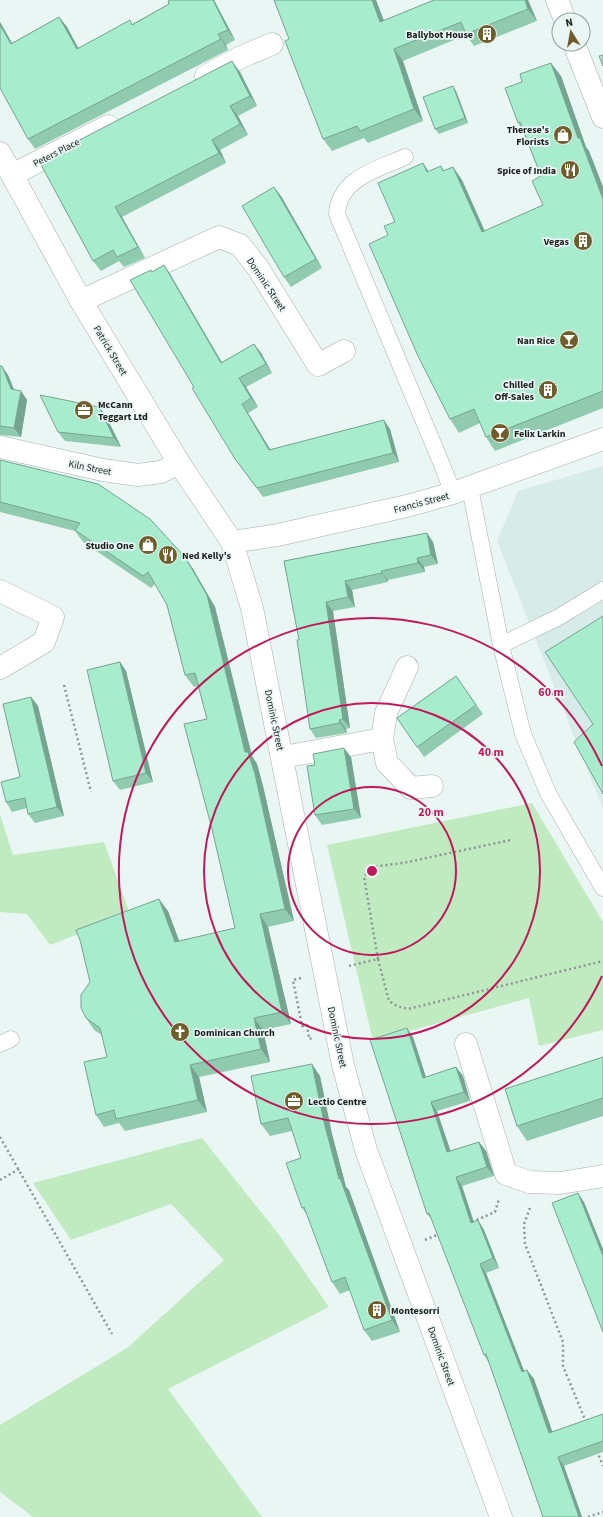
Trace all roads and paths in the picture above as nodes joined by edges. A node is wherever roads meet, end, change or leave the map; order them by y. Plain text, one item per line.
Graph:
1 (557, 0) edge
2 (562, 12) edge
3 (272, 44) dead end
4 (577, 52) edge
5 (190, 84) edge
6 (127, 116) edge
7 (603, 117) edge
8 (0, 153) edge
9 (405, 156) dead end
10 (12, 175) junction
11 (81, 301) junction
12 (344, 351) dead end
13 (603, 439) edge
14 (0, 447) edge
15 (179, 463) junction
16 (461, 491) junction
17 (232, 542) junction
18 (603, 590) edge
19 (0, 591) edge
20 (501, 644) junction
21 (407, 667) dead end
22 (0, 668) edge
23 (64, 685) dead end
24 (382, 739) junction
25 (283, 757) junction
26 (432, 786) dead end
27 (91, 792) dead end
28 (512, 840) dead end
29 (603, 888) edge
30 (378, 959) junction
31 (603, 961) edge
32 (325, 972) junction
33 (293, 980) dead end
34 (309, 1039) dead end
35 (466, 1044) dead end
36 (0, 1137) edge
37 (19, 1169) junction
38 (506, 1174) junction
39 (603, 1176) edge
40 (0, 1180) edge
41 (537, 1182) junction
42 (468, 1223) edge
43 (441, 1233) edge
44 (402, 1249) junction
45 (112, 1334) dead end
46 (586, 1423) edge
47 (594, 1444) edge
48 (603, 1466) edge
49 (603, 1512) edge
50 (501, 1517) edge
51 (588, 1517) edge

1 - 2 street
3 - 5 street
4 - 7 street
6 - 10 street, Peters Place
8 - 10 street, Patrick Street
9 - 16 lane
10 - 11 street, Patrick Street
11 - 12 street, Dominic Street
11 - 15 street, Patrick Street
13 - 16 street, Francis Street
14 - 15 street, Kiln Street
15 - 17 street, Patrick Street
16 - 17 street, Francis Street
16 - 20 lane
17 - 25 street, Dominic Street
18 - 20 lane
19 - 22 street
20 - 29 lane
21 - 24 street
23 - 27 path
24 - 25 street
24 - 26 street
25 - 32 street, Dominic Street
28 - 30 path
30 - 31 path
30 - 32 path
32 - 44 street, Dominic Street
33 - 34 path
35 - 38 street
36 - 37 path
37 - 40 path
37 - 45 path
38 - 41 street
38 - 42 path
39 - 41 street
41 - 46 path
43 - 44 path
44 - 50 street, Dominic Street
47 - 48 path
49 - 51 path

